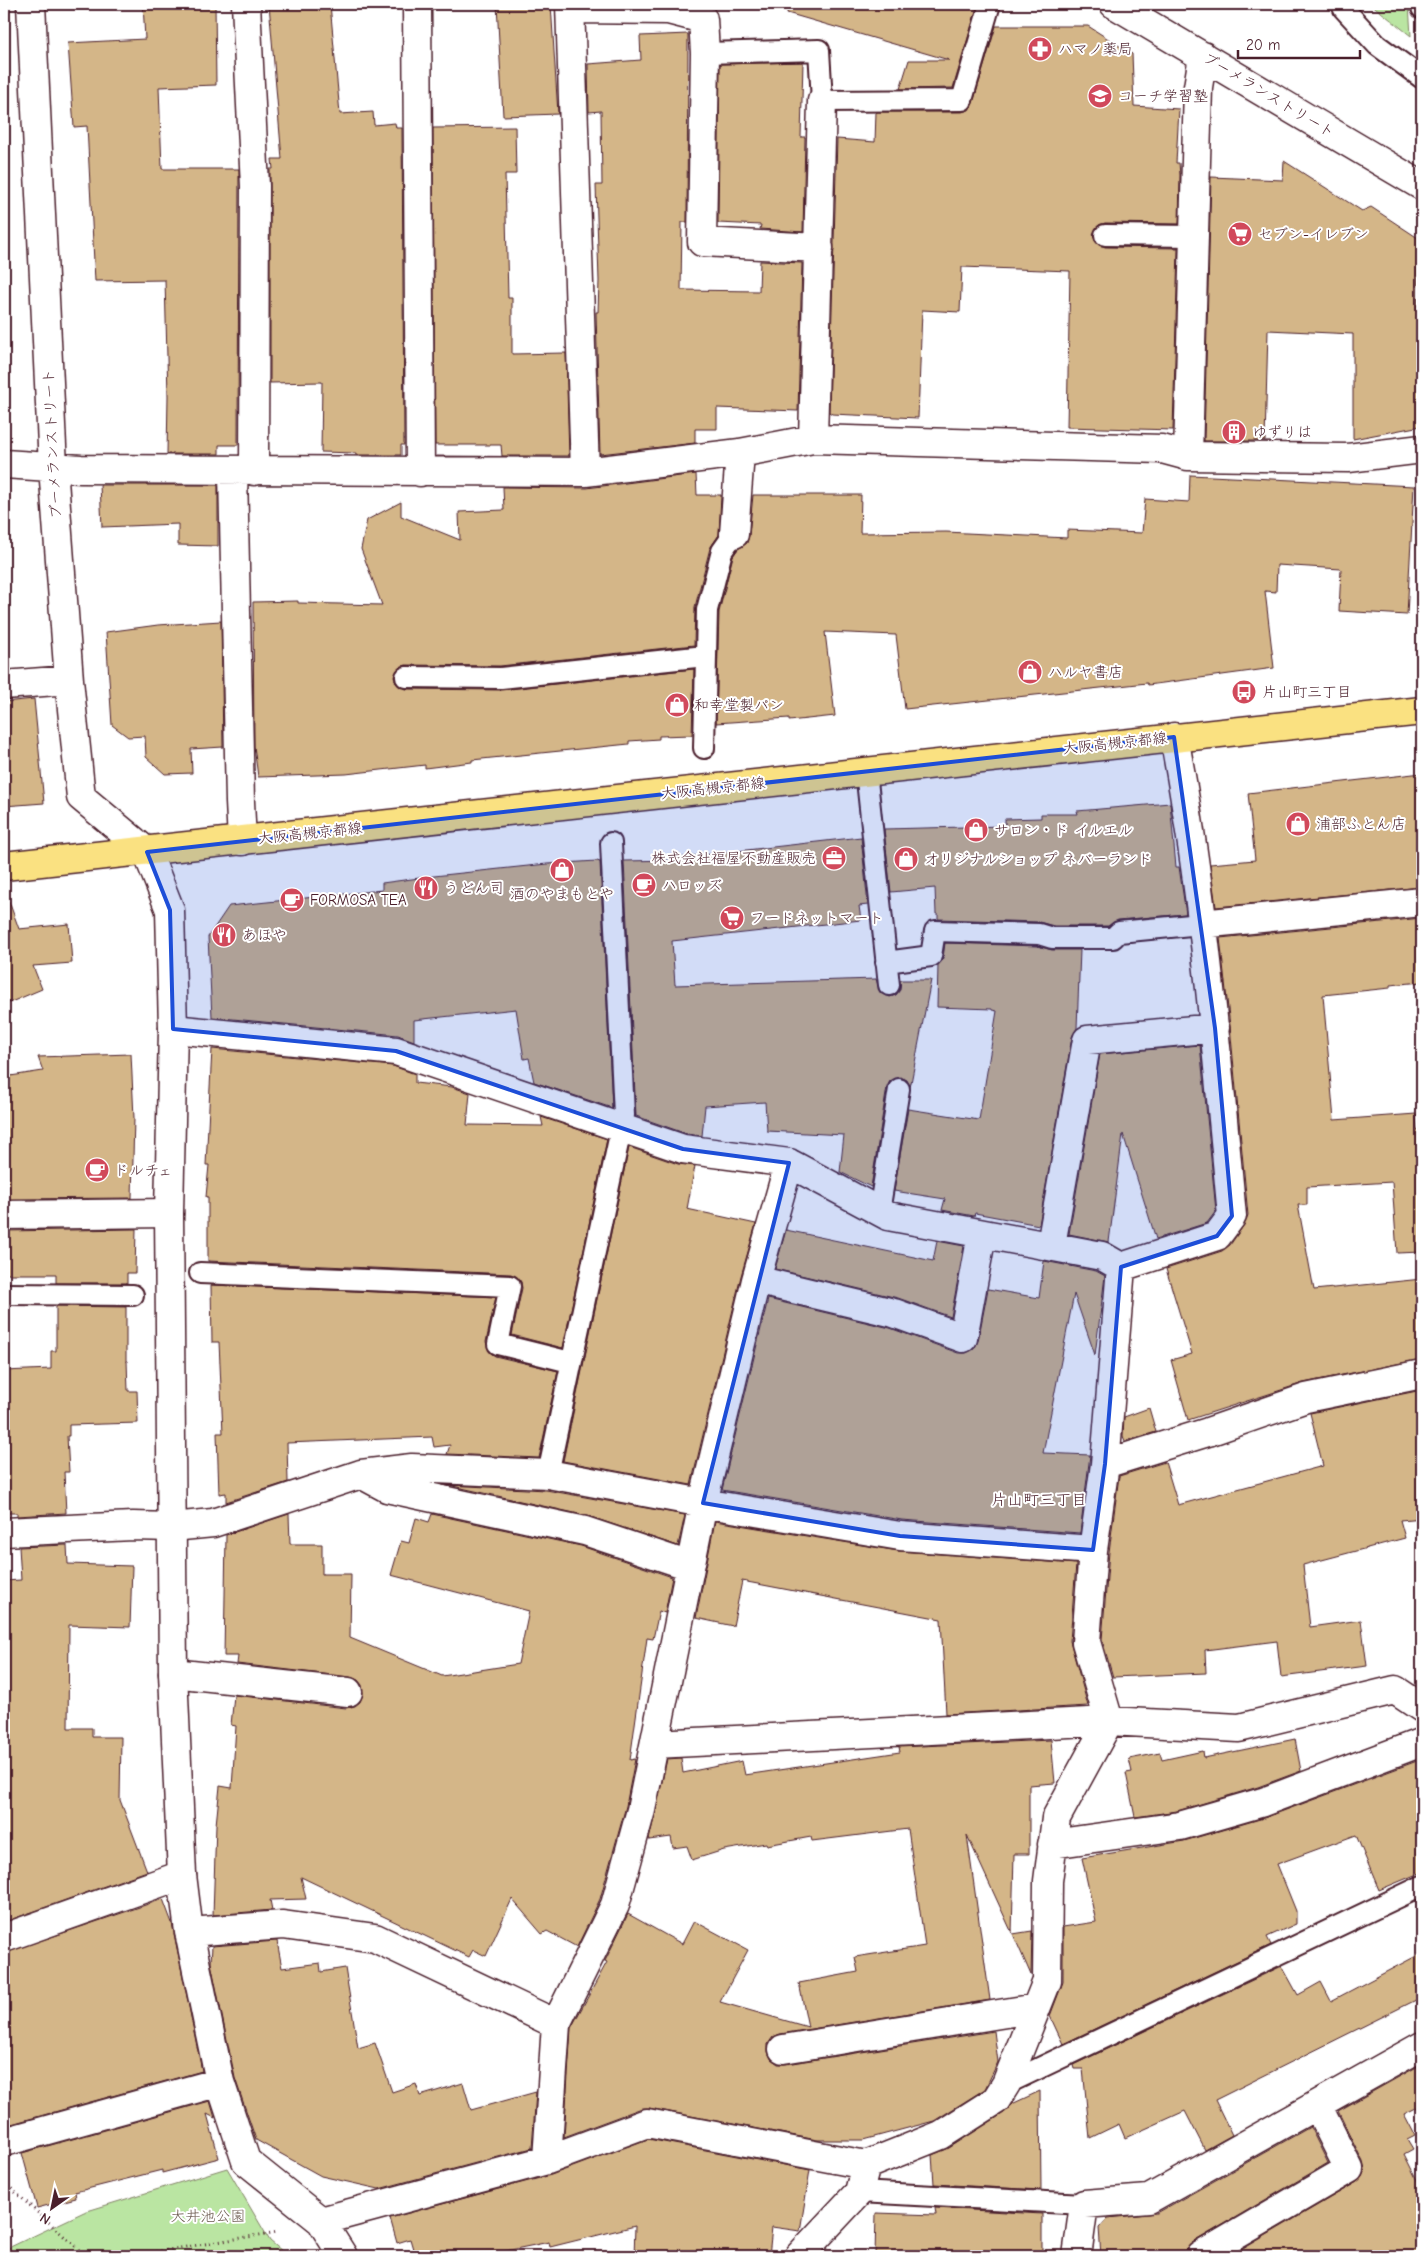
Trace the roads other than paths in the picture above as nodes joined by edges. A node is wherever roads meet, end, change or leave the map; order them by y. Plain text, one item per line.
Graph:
1 (31, 4) edge
2 (246, 4) edge
3 (417, 4) edge
4 (990, 4) edge
5 (1114, 4) edge
6 (1342, 4) edge
7 (1421, 4) edge
8 (570, 6) edge
9 (1422, 8) edge
10 (705, 53) junction
11 (1203, 56) junction
12 (1422, 78) edge
13 (822, 102) junction
14 (1422, 186) edge
15 (1105, 235) dead end
16 (1195, 236) junction
17 (818, 248) junction
18 (813, 439) junction
19 (1422, 449) edge
20 (740, 453) junction
21 (1188, 456) junction
22 (4, 464) edge
23 (52, 467) junction
24 (243, 471) junction
25 (420, 472) junction
26 (585, 472) junction
27 (734, 534) joint
28 (705, 656) junction
29 (406, 677) dead end
30 (69, 680) junction
31 (4, 686) edge
32 (1422, 711) edge
33 (1174, 737) junction
34 (704, 748) dead end
35 (866, 771) junction
36 (242, 841) junction
37 (611, 843) dead end
38 (147, 852) junction
39 (4, 866) edge
40 (1422, 902) edge
41 (1202, 924) junction
42 (886, 962) junction
43 (889, 985) dead end
44 (1215, 1028) junction
45 (173, 1029) junction
46 (899, 1089) dead end
47 (622, 1128) junction
48 (789, 1163) junction
49 (879, 1212) junction
50 (169, 1213) junction
51 (4, 1215) edge
52 (982, 1234) junction
53 (1051, 1246) junction
54 (1121, 1267) junction
55 (200, 1273) dead end
56 (756, 1280) junction
57 (4, 1294) edge
58 (133, 1295) dead end
59 (570, 1362) junction
60 (1422, 1374) edge
61 (1105, 1464) junction
62 (361, 1474) junction
63 (548, 1474) junction
64 (703, 1504) junction
65 (172, 1527) junction
66 (4, 1532) edge
67 (1093, 1550) junction
68 (690, 1566) junction
69 (173, 1672) junction
70 (348, 1692) dead end
71 (1422, 1708) edge
72 (1109, 1721) junction
73 (1422, 1742) edge
74 (654, 1744) junction
75 (1052, 1844) junction
76 (182, 1874) junction
77 (1422, 1886) edge
78 (189, 1932) junction
79 (4, 1938) edge
80 (1036, 2008) junction
81 (556, 2024) junction
82 (1422, 2046) edge
83 (783, 2049) dead end
84 (220, 2082) junction
85 (1006, 2084) junction
86 (1317, 2105) junction
87 (4, 2142) edge
88 (547, 2160) junction
89 (866, 2165) junction
90 (859, 2192) junction
91 (1084, 2204) junction
92 (321, 2221) junction
93 (344, 2256) edge
94 (799, 2256) edge
95 (1077, 2256) edge
96 (1200, 2256) edge

1 - 23 street, ブーメランストリート
2 - 24 street
3 - 25 street
4 - 13 lane
5 - 11 street, ブーメランストリート
6 - 12 lane
7 - 9 lane
8 - 10 street
8 - 26 street
10 - 13 lane
10 - 17 street
11 - 14 street, ブーメランストリート
11 - 16 street
13 - 17 street
15 - 16 lane
16 - 21 street
17 - 18 street
18 - 20 street
18 - 21 street
19 - 21 street
20 - 26 street
20 - 27 street
22 - 23 street
23 - 24 street
23 - 30 street, ブーメランストリート
24 - 25 street
24 - 36 street
25 - 26 street
27 - 28 lane
28 - 29 lane
28 - 34 lane
30 - 31 street
30 - 38 street, ブーメランストリート
32 - 33 main road, 大阪高槻京都線
33 - 35 main road, 大阪高槻京都線
33 - 41 street
35 - 36 main road, 大阪高槻京都線
35 - 42 lane
36 - 38 main road, 大阪高槻京都線
37 - 47 lane
38 - 39 main road, 大阪高槻京都線
38 - 45 street
40 - 41 street
41 - 42 lane
41 - 44 street
42 - 43 lane
44 - 53 street
44 - 54 street
45 - 47 street
45 - 50 street
46 - 49 lane
47 - 48 street
47 - 59 lane
48 - 49 street
48 - 56 street
49 - 52 street
50 - 51 street
50 - 65 street
52 - 53 street
52 - 56 street
53 - 54 street
54 - 61 street
55 - 59 lane
56 - 64 street
57 - 58 lane
59 - 63 lane
60 - 61 street
61 - 67 street
62 - 63 street
62 - 65 street
62 - 68 street
63 - 64 street
64 - 67 street
64 - 68 street
65 - 66 street
65 - 69 street
67 - 72 street
68 - 74 street
69 - 70 street
69 - 76 street
71 - 72 street
72 - 74 street
72 - 75 street
73 - 75 street
74 - 81 street
75 - 80 street
76 - 78 street
76 - 79 street
77 - 85 lane
78 - 81 street
78 - 84 street
80 - 83 street
80 - 85 street
81 - 88 street
82 - 86 street
84 - 87 street
84 - 92 street
85 - 89 street
86 - 91 street
86 - 96 street
88 - 89 street
88 - 92 street
89 - 90 street
90 - 91 lane
90 - 94 street
91 - 95 street
92 - 93 street

